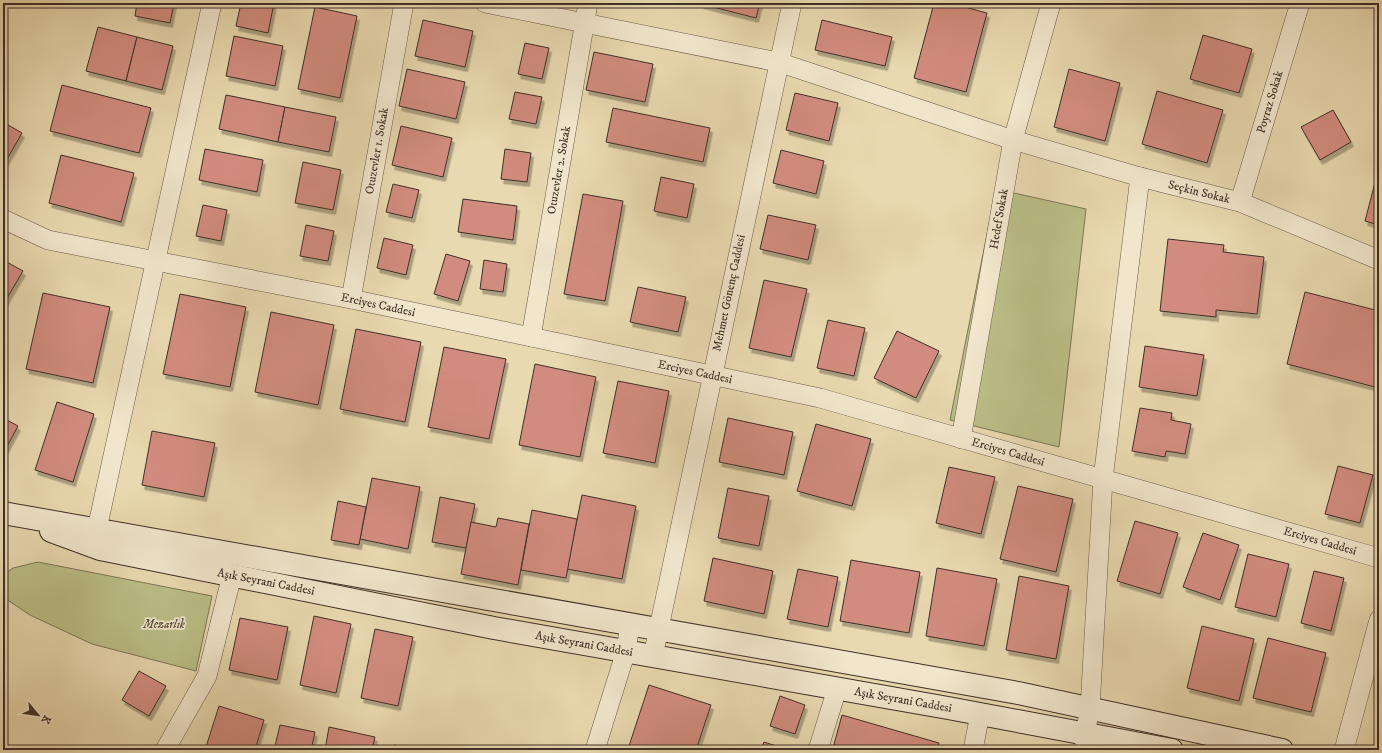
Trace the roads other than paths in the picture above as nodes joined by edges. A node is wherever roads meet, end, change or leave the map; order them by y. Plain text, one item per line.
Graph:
1 (212, 3) edge
2 (404, 3) edge
3 (485, 3) edge
4 (588, 3) edge
5 (792, 3) edge
6 (1051, 3) edge
7 (1300, 3) edge
8 (584, 23) junction
9 (778, 62) junction
10 (1013, 140) junction
11 (1140, 177) junction
12 (1240, 202) junction
13 (3, 219) edge
14 (1379, 260) edge
15 (156, 261) junction
16 (351, 299) junction
17 (531, 337) junction
18 (712, 375) junction
19 (961, 439) junction
20 (1103, 479) junction
21 (3, 514) edge
22 (97, 529) junction
23 (1379, 558) edge
24 (232, 575) junction
25 (1379, 620) edge
26 (630, 625) junction
27 (658, 630) junction
28 (626, 651) junction
29 (653, 656) junction
30 (837, 689) junction
31 (1090, 708) junction
32 (980, 714) junction
33 (1085, 742) edge
34 (165, 750) edge
35 (595, 750) edge
36 (818, 750) edge
37 (972, 750) edge
38 (1172, 750) edge
39 (1282, 750) edge
40 (1344, 750) edge

1 - 15 street
2 - 16 street, Otuzevler 1. Sokak
3 - 8 street, Seçkin Sokak
4 - 8 street, Otuzevler 2. Sokak
5 - 9 street, Mehmet Gönenç Caddesi
6 - 10 street, Hedef Sokak
7 - 12 street, Poyraz Sokak
8 - 9 street, Seçkin Sokak
8 - 17 street, Otuzevler 2. Sokak
9 - 10 street, Seçkin Sokak
9 - 18 street, Mehmet Gönenç Caddesi
10 - 11 street, Seçkin Sokak
10 - 19 street, Hedef Sokak
11 - 12 street, Seçkin Sokak
11 - 20 street
12 - 14 street, Seçkin Sokak
13 - 15 street, Erciyes Caddesi
15 - 16 street, Erciyes Caddesi
15 - 22 street
16 - 17 street, Erciyes Caddesi
17 - 18 street, Erciyes Caddesi
18 - 19 street, Erciyes Caddesi
18 - 27 street, Mehmet Gönenç Caddesi
19 - 20 street, Erciyes Caddesi
20 - 23 street, Erciyes Caddesi
20 - 31 street
21 - 22 main road, Aşık Seyrani Caddesi
21 - 24 main road, Aşık Seyrani Caddesi
22 - 26 main road, Aşık Seyrani Caddesi
24 - 28 main road, Aşık Seyrani Caddesi
24 - 34 street
25 - 40 street
26 - 27 main road, Aşık Seyrani Caddesi
26 - 28 street
27 - 29 street, Mehmet Gönenç Caddesi
27 - 31 main road, Aşık Seyrani Caddesi
28 - 29 main road, Aşık Seyrani Caddesi
28 - 35 street
29 - 30 main road, Aşık Seyrani Caddesi
30 - 32 main road, Aşık Seyrani Caddesi
30 - 36 street
31 - 33 street
31 - 39 main road, Aşık Seyrani Caddesi
32 - 33 main road, Aşık Seyrani Caddesi
32 - 37 street
33 - 38 main road, Aşık Seyrani Caddesi

